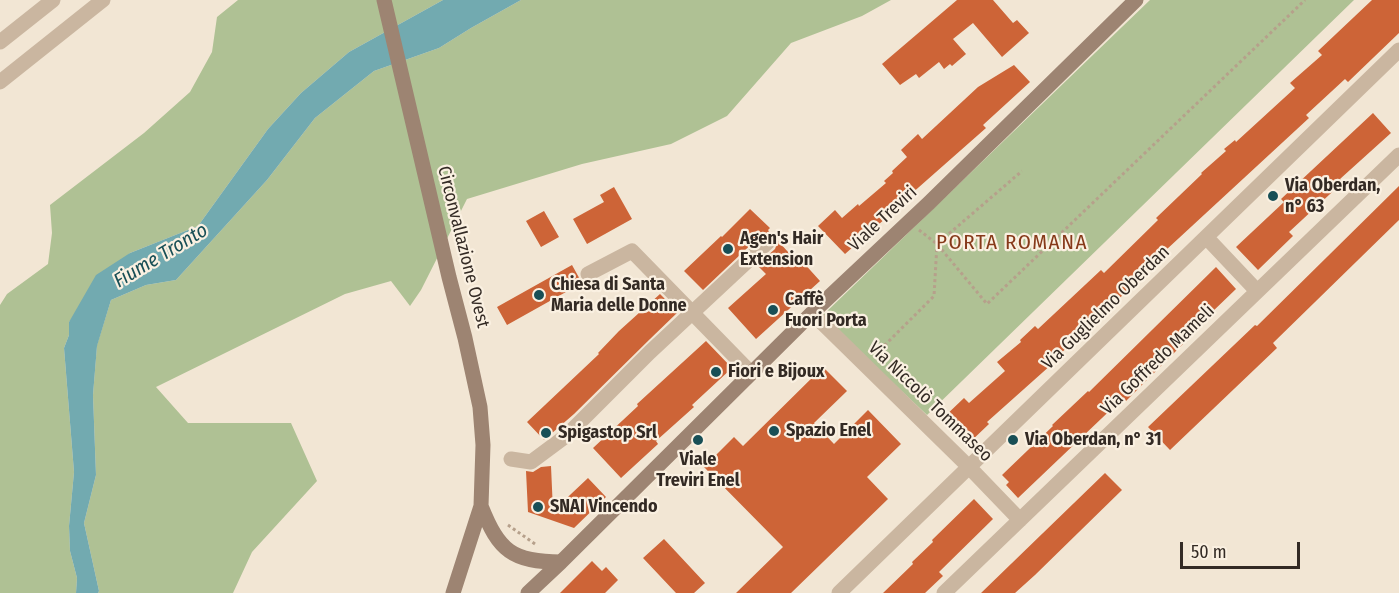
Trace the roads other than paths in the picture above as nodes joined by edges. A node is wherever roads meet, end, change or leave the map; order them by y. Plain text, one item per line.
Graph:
1 (53, 0) edge
2 (103, 0) edge
3 (384, 0) edge
4 (1136, 0) edge
5 (0, 42) edge
6 (1399, 50) edge
7 (0, 82) edge
8 (1399, 155) edge
9 (1206, 237) junction
10 (768, 242) dead end
11 (588, 274) dead end
12 (1257, 291) junction
13 (692, 313) junction
14 (812, 313) junction
15 (751, 373) junction
16 (512, 459) dead end
17 (969, 467) junction
18 (481, 506) junction
19 (1020, 520) junction
20 (561, 562) junction
21 (453, 593) edge
22 (528, 593) edge
23 (839, 593) edge
24 (944, 593) edge

1 - 5 street
2 - 7 street
3 - 18 street, Circonvallazione Ovest
4 - 14 street, Viale Treviri
6 - 9 street, Via Guglielmo Oberdan
8 - 12 street, Via Goffredo Mameli
9 - 12 street
9 - 17 street, Via Guglielmo Oberdan
10 - 13 street
11 - 13 street
12 - 19 street, Via Goffredo Mameli
13 - 15 street
13 - 16 street
14 - 15 street, Viale Treviri
14 - 17 street, Via Niccolò Tommaseo
15 - 20 street, Viale Treviri
17 - 19 street, Via Niccolò Tommaseo
17 - 23 street, Via Guglielmo Oberdan
18 - 20 street, Circonvallazione Ovest
18 - 21 street, Circonvallazione Ovest
19 - 24 street, Via Goffredo Mameli
20 - 22 street, Viale Treviri

